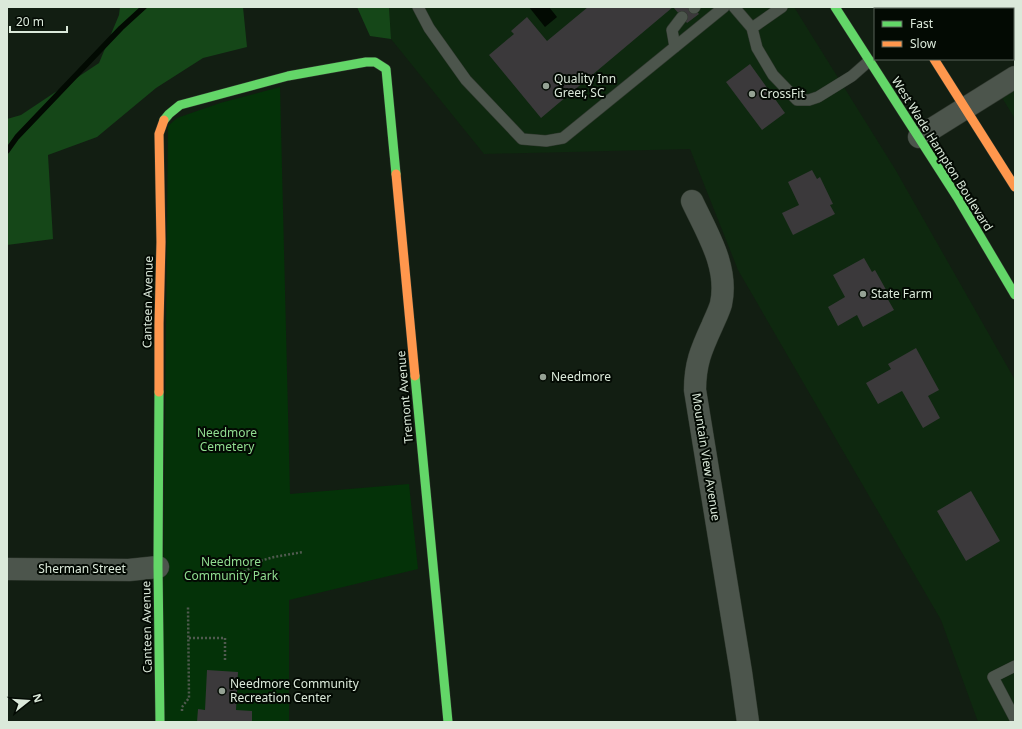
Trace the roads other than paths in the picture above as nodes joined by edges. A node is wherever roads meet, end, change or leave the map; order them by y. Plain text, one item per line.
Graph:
1 (418, 7) edge
2 (734, 7) edge
3 (782, 7) edge
4 (835, 7) edge
5 (719, 8) edge
6 (682, 17) dead end
7 (752, 28) junction
8 (675, 47) junction
9 (935, 60) edge
10 (869, 61) junction
11 (386, 69) joint
12 (1015, 77) edge
13 (965, 108) junction
14 (919, 137) junction
15 (1015, 187) edge
16 (692, 201) dead end
17 (1015, 295) edge
18 (158, 567) junction
19 (7, 569) edge
20 (1015, 666) edge
21 (1015, 719) edge
22 (160, 722) edge
23 (448, 722) edge
24 (748, 722) edge

1 - 8 lane
2 - 7 lane
3 - 7 lane
4 - 10 street, West Wade Hampton Boulevard
5 - 8 lane
6 - 8 lane
7 - 10 lane
9 - 13 street
10 - 14 street, West Wade Hampton Boulevard
11 - 18 street, Canteen Avenue
11 - 23 street, Tremont Avenue
12 - 13 street
13 - 14 street
13 - 15 street
14 - 17 street, West Wade Hampton Boulevard
16 - 24 street, Mountain View Avenue
18 - 19 street, Sherman Street
18 - 22 street, Canteen Avenue
20 - 21 lane

